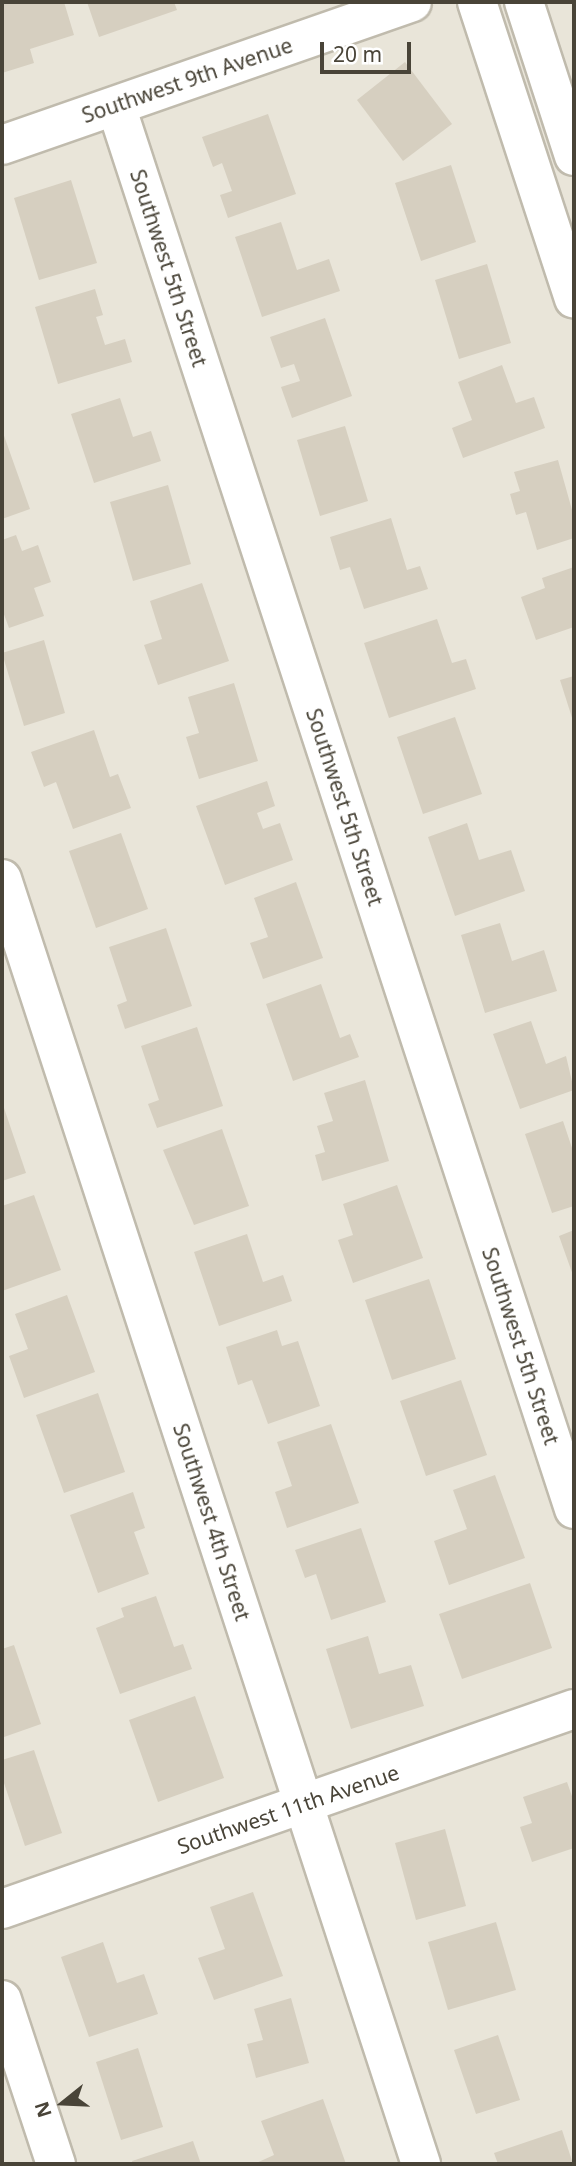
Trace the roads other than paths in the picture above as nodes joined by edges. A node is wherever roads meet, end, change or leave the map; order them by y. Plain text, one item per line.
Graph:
1 (412, 2) edge
2 (477, 2) edge
3 (524, 2) edge
4 (116, 106) junction
5 (2, 145) edge
6 (574, 156) edge
7 (574, 299) edge
8 (2, 879) edge
9 (574, 1509) edge
10 (574, 1709) edge
11 (304, 1804) junction
12 (2, 1909) edge
13 (2, 2000) edge
14 (56, 2164) edge
15 (421, 2164) edge

1 - 4 street, Southwest 9th Avenue
2 - 7 street
3 - 6 street
4 - 5 street, Southwest 9th Avenue
4 - 9 street, Southwest 5th Street
8 - 11 street, Southwest 4th Street
10 - 11 street, Southwest 11th Avenue
11 - 12 street, Southwest 11th Avenue
11 - 15 street, Southwest 4th Street
13 - 14 street

